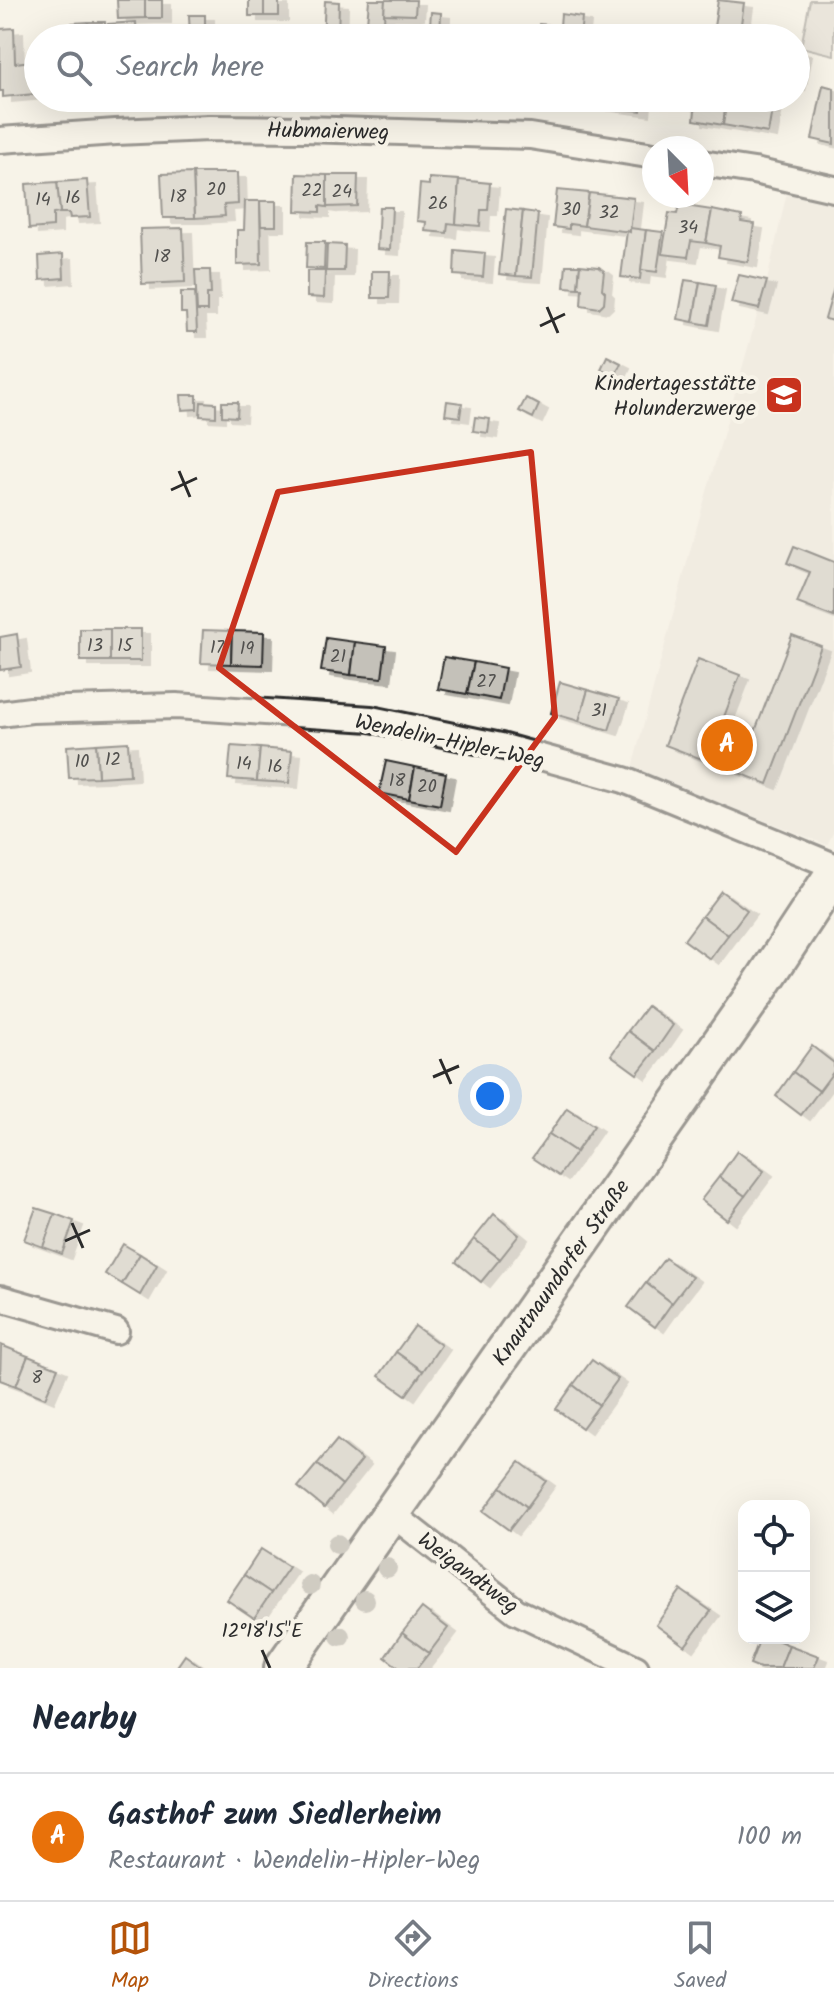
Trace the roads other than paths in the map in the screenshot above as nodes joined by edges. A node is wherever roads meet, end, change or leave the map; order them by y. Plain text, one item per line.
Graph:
1 (0, 140) edge
2 (642, 154) edge
3 (714, 165) edge
4 (834, 189) edge
5 (0, 714) edge
6 (834, 866) edge
7 (834, 874) edge
8 (0, 1298) edge
9 (116, 1331) dead end
10 (391, 1513) junction
11 (283, 1668) edge
12 (636, 1668) edge

1 - 2 street, Hubmaierweg
3 - 4 street
5 - 6 street, Wendelin-Hipler-Weg
7 - 10 main road, Knautnaundorfer Straße
8 - 9 street
10 - 11 main road, Knautnaundorfer Straße
10 - 12 street, Weigandtweg

